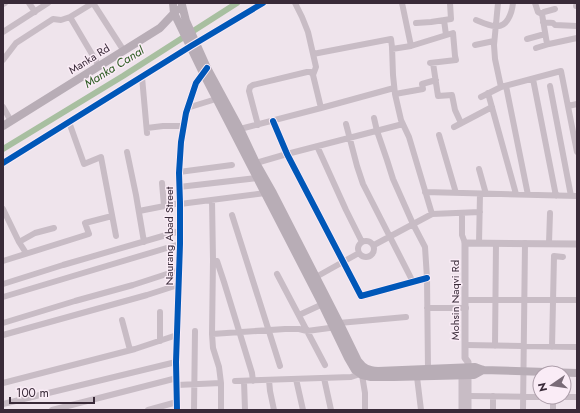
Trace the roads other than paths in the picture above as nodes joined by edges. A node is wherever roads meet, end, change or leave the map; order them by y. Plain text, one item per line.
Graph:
1 (29, 3) edge
2 (48, 3) edge
3 (93, 3) edge
4 (173, 3) edge
5 (263, 3) edge
6 (295, 3) edge
7 (402, 3) edge
8 (450, 3) edge
9 (498, 3) edge
10 (513, 3) edge
11 (535, 3) edge
12 (183, 4) edge
13 (555, 9) dead end
14 (35, 12) junction
15 (174, 13) junction
16 (542, 14) junction
17 (70, 18) junction
18 (444, 20) junction
19 (476, 20) dead end
20 (182, 22) junction
21 (543, 22) junction
22 (416, 23) dead end
23 (577, 26) edge
24 (495, 27) junction
25 (3, 32) edge
26 (545, 34) junction
27 (446, 36) junction
28 (577, 38) edge
29 (527, 39) dead end
30 (494, 40) junction
31 (192, 42) junction
32 (547, 44) junction
33 (475, 45) dead end
34 (411, 46) junction
35 (536, 48) dead end
36 (392, 49) junction
37 (124, 51) junction
38 (313, 54) junction
39 (3, 60) edge
40 (99, 66) junction
41 (205, 70) junction
42 (313, 75) junction
43 (142, 76) junction
44 (533, 79) junction
45 (436, 80) junction
46 (504, 86) junction
47 (550, 86) dead end
48 (395, 91) junction
49 (488, 93) junction
50 (481, 97) dead end
51 (216, 99) junction
52 (577, 104) edge
53 (568, 106) junction
54 (3, 107) edge
55 (187, 108) junction
56 (321, 108) junction
57 (492, 108) junction
58 (374, 118) dead end
59 (11, 121) junction
60 (274, 121) junction
61 (69, 122) junction
62 (346, 124) dead end
63 (403, 124) junction
64 (461, 124) junction
65 (258, 125) junction
66 (3, 126) edge
67 (184, 126) junction
68 (454, 127) dead end
69 (240, 129) junction
70 (377, 131) junction
71 (439, 135) dead end
72 (349, 138) junction
73 (317, 146) junction
74 (127, 152) dead end
75 (577, 152) edge
76 (287, 154) junction
77 (3, 163) edge
78 (256, 163) junction
79 (232, 165) dead end
80 (479, 170) dead end
81 (179, 172) junction
82 (257, 178) junction
83 (162, 183) dead end
84 (179, 187) junction
85 (425, 192) junction
86 (265, 193) junction
87 (456, 193) junction
88 (483, 194) junction
89 (516, 194) junction
90 (528, 195) junction
91 (556, 196) junction
92 (574, 196) edge
93 (212, 200) junction
94 (180, 203) junction
95 (164, 206) junction
96 (3, 209) edge
97 (139, 211) junction
98 (480, 212) junction
99 (462, 213) junction
100 (550, 213) dead end
101 (232, 214) dead end
102 (432, 214) junction
103 (112, 216) junction
104 (413, 224) junction
105 (54, 228) dead end
106 (180, 231) junction
107 (116, 236) dead end
108 (390, 237) junction
109 (19, 242) junction
110 (144, 242) junction
111 (362, 242) junction
112 (466, 243) junction
113 (479, 243) junction
114 (496, 243) junction
115 (525, 243) junction
116 (180, 244) junction
117 (549, 244) junction
118 (577, 244) edge
119 (374, 245) junction
120 (26, 253) junction
121 (359, 253) junction
122 (563, 257) dead end
123 (213, 260) junction
124 (3, 261) edge
125 (343, 262) junction
126 (179, 270) junction
127 (277, 274) dead end
128 (316, 277) junction
129 (427, 278) junction
130 (413, 282) junction
131 (3, 284) edge
132 (178, 285) junction
133 (3, 297) edge
134 (466, 300) junction
135 (495, 300) junction
136 (524, 300) junction
137 (553, 300) junction
138 (577, 300) edge
139 (325, 302) junction
140 (427, 308) junction
141 (466, 308) junction
142 (160, 312) dead end
143 (299, 315) junction
144 (406, 318) dead end
145 (122, 320) dead end
146 (3, 323) edge
147 (338, 326) junction
148 (268, 330) junction
149 (195, 331) dead end
150 (307, 331) junction
151 (239, 332) junction
152 (212, 334) junction
153 (3, 335) edge
154 (177, 335) junction
155 (160, 341) junction
156 (466, 346) junction
157 (495, 346) junction
158 (524, 346) junction
159 (552, 346) junction
160 (577, 347) edge
161 (130, 350) junction
162 (176, 362) junction
163 (326, 365) dead end
164 (280, 366) dead end
165 (428, 369) junction
166 (465, 372) junction
167 (524, 372) junction
168 (577, 373) edge
169 (361, 374) junction
170 (417, 377) junction
171 (324, 378) junction
172 (296, 379) junction
173 (269, 380) junction
174 (235, 381) dead end
175 (244, 381) junction
176 (253, 381) junction
177 (176, 382) junction
178 (221, 382) junction
179 (3, 383) edge
180 (194, 384) junction
181 (469, 396) junction
182 (493, 396) junction
183 (523, 396) junction
184 (532, 397) edge
185 (177, 402) junction
186 (3, 404) edge
187 (52, 410) edge
188 (148, 410) edge
189 (177, 410) edge
190 (194, 410) edge
191 (221, 410) edge
192 (245, 410) edge
193 (274, 410) edge
194 (303, 410) edge
195 (331, 410) edge
196 (365, 410) edge
197 (421, 410) edge
198 (462, 410) edge
199 (468, 410) edge
200 (493, 410) edge
201 (523, 410) edge

1 - 14 street
2 - 14 street
3 - 17 street
3 - 37 street
4 - 15 main road
5 - 31 street
6 - 38 street
7 - 34 street
8 - 18 street
9 - 24 street
10 - 24 street
11 - 16 street
12 - 15 main road, Manka Rd
12 - 20 main road
13 - 16 street
14 - 25 street
15 - 20 main road
15 - 37 main road, Manka Rd
16 - 21 street
17 - 39 street
17 - 40 street
18 - 22 street
18 - 27 street
19 - 24 street
20 - 31 main road
21 - 23 street
21 - 26 street
24 - 30 street
26 - 29 street
26 - 32 street
27 - 34 street
27 - 45 street
28 - 32 street
30 - 33 street
30 - 46 street
31 - 41 main road
31 - 43 street
32 - 35 street
34 - 36 street
36 - 38 street
36 - 48 street
37 - 40 main road, Manka Rd
38 - 42 street
40 - 59 main road, Manka Rd
41 - 51 main road
41 - 55 street, Naurang Abad Street
41 - 69 main road
42 - 56 street
42 - 65 street
43 - 61 street
43 - 67 street
44 - 46 street
44 - 53 street
44 - 91 street
45 - 48 street
45 - 64 street
46 - 49 street
46 - 90 street
47 - 92 street
48 - 56 street
48 - 63 street
49 - 50 street
49 - 57 street
51 - 55 street
51 - 82 main road
52 - 53 street
53 - 75 street
54 - 59 street
55 - 67 street, Naurang Abad Street
56 - 60 street
57 - 64 street
57 - 89 street
58 - 70 street
59 - 66 main road, Manka Rd
60 - 65 street
60 - 76 street
61 - 77 street
61 - 103 street
62 - 72 street
63 - 70 street
63 - 85 street
64 - 68 street
65 - 69 street
67 - 81 street, Naurang Abad Street
69 - 78 main road
70 - 72 street
70 - 104 street
71 - 87 street
72 - 73 street
72 - 108 street
73 - 76 street
73 - 111 street
74 - 97 street
76 - 78 street
76 - 125 street
78 - 128 main road
79 - 81 street
80 - 88 street
81 - 84 street, Naurang Abad Street
82 - 84 street
82 - 86 main road
83 - 95 street
84 - 94 street, Naurang Abad Street
85 - 87 street
85 - 102 street
86 - 93 street
86 - 139 main road
87 - 88 street
88 - 89 street
88 - 98 street
89 - 90 street
90 - 91 street
91 - 92 street
93 - 94 street
93 - 123 street
94 - 95 street
94 - 106 street, Naurang Abad Street
95 - 97 street
96 - 109 street
97 - 110 street
98 - 99 street
98 - 113 street
99 - 102 street
99 - 112 street
100 - 117 street
101 - 148 street
102 - 104 street
103 - 107 street
103 - 120 street
104 - 108 street
104 - 129 street
105 - 109 street
106 - 110 street
106 - 116 street, Naurang Abad Street
108 - 119 street
108 - 130 street
109 - 120 street
110 - 131 street
111 - 119 street
111 - 121 street
112 - 113 street
112 - 134 street, Mohsin Naqvi Rd
113 - 114 street
114 - 115 street
114 - 135 street
115 - 117 street
115 - 136 street
116 - 126 street, Naurang Abad Street
116 - 133 street
117 - 118 street
119 - 121 street
120 - 124 street
121 - 125 street
122 - 137 street
123 - 151 street
123 - 152 street
125 - 128 street
125 - 130 street
126 - 132 street, Naurang Abad Street
126 - 146 street
127 - 143 street
128 - 139 main road
129 - 130 street
129 - 140 street
132 - 153 street
132 - 154 street, Naurang Abad Street
134 - 135 street
134 - 141 street, Mohsin Naqvi Rd
135 - 136 street
135 - 157 street
136 - 137 street
136 - 158 street
137 - 138 street
137 - 159 street
139 - 143 street
139 - 147 main road
140 - 141 street
140 - 165 street
141 - 156 street, Mohsin Naqvi Rd
142 - 155 street
143 - 150 street
144 - 147 street
145 - 161 street
147 - 150 street
147 - 165 main road
147 - 169 main road
148 - 150 street
148 - 151 street
148 - 164 street
149 - 180 street
150 - 163 street
151 - 152 street
151 - 176 street
152 - 178 street
154 - 155 street
154 - 162 street, Naurang Abad Street
155 - 161 street
156 - 157 street
156 - 166 street, Mohsin Naqvi Rd
157 - 158 street
158 - 159 street
158 - 167 street
159 - 160 street
161 - 179 street
162 - 177 street, Naurang Abad Street
162 - 186 street
165 - 166 main road
166 - 167 main road
166 - 170 main road
166 - 181 street, Mohsin Naqvi Rd
166 - 198 street, Mohsin Naqvi Rd
167 - 168 main road
167 - 183 street
169 - 170 main road
169 - 171 street
169 - 196 street
170 - 197 street
171 - 172 street
171 - 195 street
172 - 173 street
172 - 194 street
173 - 176 street
173 - 193 street
174 - 175 street
175 - 176 street
175 - 192 street
177 - 180 street
177 - 185 street, Naurang Abad Street
177 - 187 street
178 - 180 street
178 - 191 street
180 - 190 street
181 - 182 street
181 - 199 street, Mohsin Naqvi Rd
182 - 183 street
182 - 200 street
183 - 184 street
183 - 201 street
185 - 188 street
185 - 189 street, Naurang Abad Street

